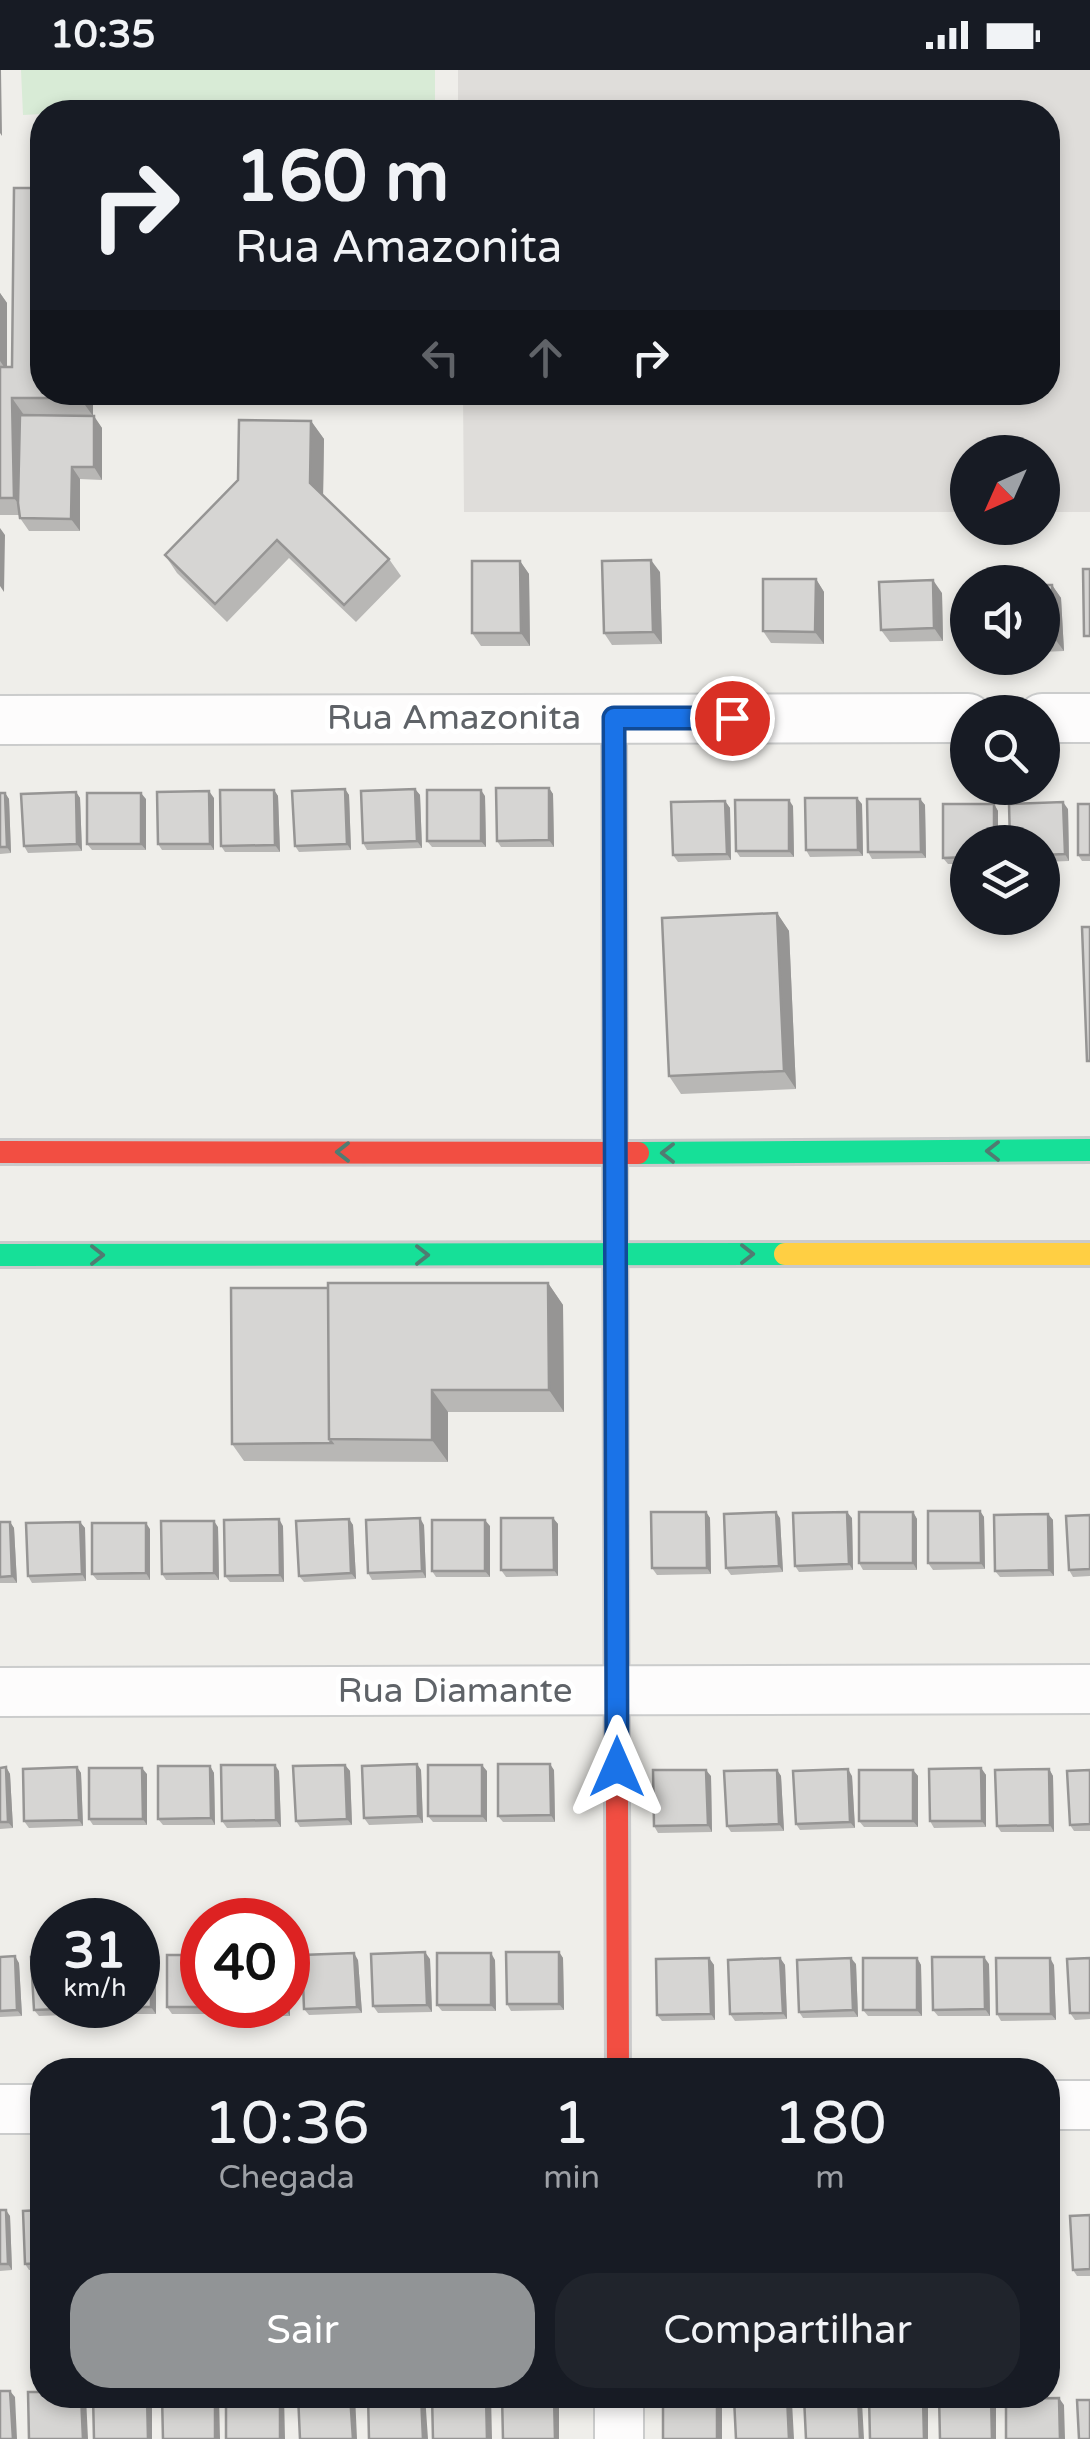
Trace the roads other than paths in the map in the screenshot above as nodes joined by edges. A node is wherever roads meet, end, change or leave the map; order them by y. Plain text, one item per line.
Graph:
1 (614, 718) junction
2 (950, 718) edge
3 (1060, 718) edge
4 (1090, 718) edge
5 (0, 720) edge
6 (1090, 1150) edge
7 (0, 1152) edge
8 (616, 1153) junction
9 (616, 1254) junction
10 (1090, 1254) edge
11 (0, 1255) edge
12 (1090, 1689) edge
13 (617, 1691) junction
14 (0, 1692) edge
15 (618, 2058) edge
16 (1060, 2104) edge
17 (1090, 2105) edge
18 (30, 2109) edge
19 (0, 2110) edge
20 (618, 2408) edge
21 (619, 2439) edge

1 - 2 street, Rua Amazonita
1 - 5 street, Rua Amazonita
1 - 8 street
3 - 4 street
6 -> 8 street
8 -> 7 street
8 - 9 street
9 -> 10 street
11 -> 9 street
9 - 13 street
12 - 13 street, Rua Diamante
13 - 14 street, Rua Diamante
13 - 15 street
16 - 17 street
18 - 19 street
20 - 21 street

